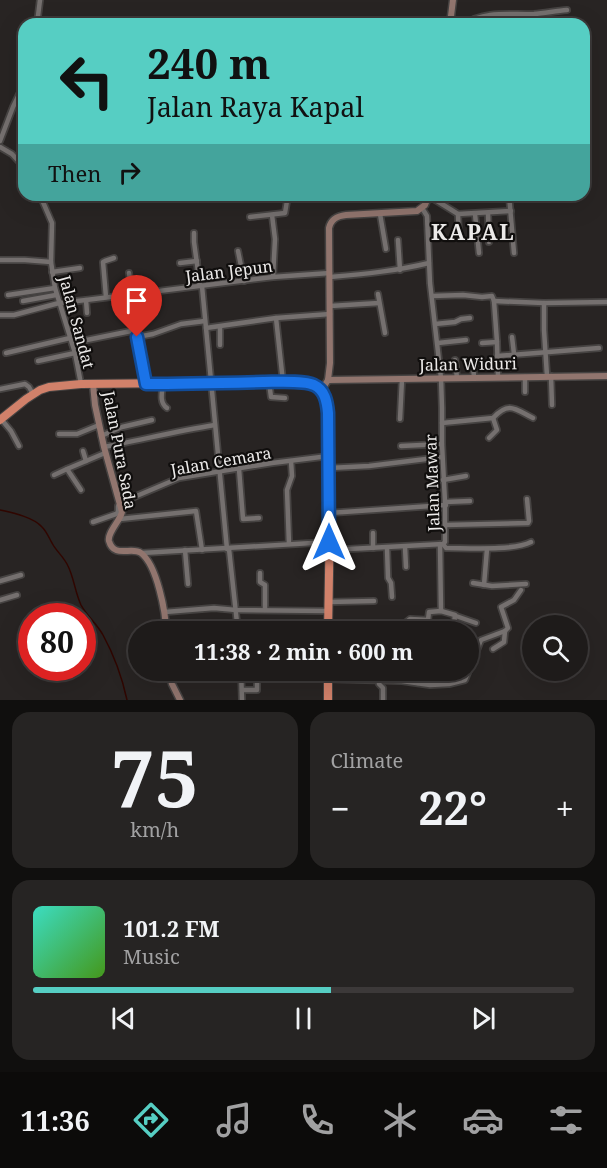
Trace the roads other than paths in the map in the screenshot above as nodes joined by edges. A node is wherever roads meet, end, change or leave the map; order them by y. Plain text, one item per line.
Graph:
1 (40, 0) edge
2 (453, 0) edge
3 (567, 10) dead end
4 (38, 18) edge
5 (451, 18) edge
6 (478, 18) edge
7 (18, 97) edge
8 (0, 141) edge
9 (0, 147) edge
10 (18, 160) edge
11 (43, 201) edge
12 (287, 201) edge
13 (426, 201) edge
14 (428, 201) edge
15 (434, 201) edge
16 (510, 201) edge
17 (422, 208) junction
18 (511, 211) junction
19 (488, 213) junction
20 (380, 214) junction
21 (458, 214) junction
22 (475, 214) junction
23 (272, 215) junction
24 (427, 216) junction
25 (250, 217) dead end
26 (194, 233) dead end
27 (459, 238) dead end
28 (398, 240) dead end
29 (489, 242) dead end
30 (386, 249) dead end
31 (238, 251) dead end
32 (478, 253) dead end
33 (514, 253) dead end
34 (114, 258) dead end
35 (0, 260) edge
36 (197, 261) junction
37 (51, 262) junction
38 (180, 263) dead end
39 (429, 264) junction
40 (80, 268) dead end
41 (400, 270) junction
42 (52, 272) junction
43 (129, 273) dead end
44 (330, 275) junction
45 (273, 277) junction
46 (244, 281) junction
47 (201, 286) junction
48 (55, 288) junction
49 (152, 292) junction
50 (8, 294) dead end
51 (130, 294) junction
52 (378, 294) dead end
53 (57, 295) junction
54 (432, 296) junction
55 (106, 297) junction
56 (86, 300) junction
57 (23, 301) dead end
58 (494, 301) junction
59 (607, 302) edge
60 (59, 303) junction
61 (378, 303) junction
62 (544, 303) junction
63 (330, 306) junction
64 (154, 310) dead end
65 (87, 313) dead end
66 (330, 314) junction
67 (0, 315) edge
68 (276, 318) junction
69 (470, 318) dead end
70 (205, 321) junction
71 (435, 324) junction
72 (219, 327) junction
73 (206, 328) junction
74 (136, 330) junction
75 (384, 333) dead end
76 (137, 337) junction
77 (512, 337) dead end
78 (71, 340) junction
79 (466, 340) dead end
80 (497, 342) junction
81 (438, 343) junction
82 (482, 343) dead end
83 (220, 345) dead end
84 (599, 348) dead end
85 (6, 352) dead end
86 (546, 352) junction
87 (75, 353) junction
88 (514, 354) junction
89 (497, 356) junction
90 (455, 360) dead end
91 (38, 361) dead end
92 (473, 364) dead end
93 (549, 376) junction
94 (607, 376) edge
95 (498, 377) junction
96 (525, 377) junction
97 (441, 378) junction
98 (457, 378) junction
99 (474, 378) junction
100 (402, 379) junction
101 (328, 380) junction
102 (268, 382) junction
103 (283, 382) junction
104 (163, 383) junction
105 (211, 383) junction
106 (81, 384) junction
107 (93, 384) junction
108 (146, 384) junction
109 (0, 389) edge
110 (321, 391) junction
111 (525, 392) dead end
112 (33, 394) junction
113 (285, 398) dead end
114 (552, 405) dead end
115 (167, 408) dead end
116 (493, 418) junction
117 (533, 418) dead end
118 (400, 419) dead end
119 (1, 420) edge
120 (152, 420) dead end
121 (442, 423) junction
122 (99, 425) junction
123 (215, 425) junction
124 (59, 434) dead end
125 (101, 436) junction
126 (489, 438) dead end
127 (442, 444) junction
128 (19, 446) dead end
129 (401, 446) dead end
130 (105, 450) junction
131 (83, 452) dead end
132 (329, 456) junction
133 (442, 457) junction
134 (291, 461) junction
135 (86, 462) junction
136 (329, 468) junction
137 (67, 469) junction
138 (240, 469) junction
139 (220, 472) junction
140 (54, 475) dead end
141 (466, 476) dead end
142 (444, 480) junction
143 (81, 490) dead end
144 (526, 499) dead end
145 (119, 500) junction
146 (470, 501) dead end
147 (446, 503) junction
148 (329, 513) junction
149 (259, 518) dead end
150 (120, 519) junction
151 (93, 522) dead end
152 (446, 525) junction
153 (373, 533) dead end
154 (531, 542) dead end
155 (290, 544) junction
156 (441, 544) junction
157 (329, 546) junction
158 (405, 547) junction
159 (373, 548) junction
160 (387, 548) junction
161 (228, 549) junction
162 (486, 549) junction
163 (185, 550) junction
164 (202, 550) junction
165 (141, 553) junction
166 (406, 567) dead end
167 (260, 573) dead end
168 (21, 575) dead end
169 (0, 581) edge
170 (473, 583) dead end
171 (526, 584) dead end
172 (188, 585) dead end
173 (484, 585) junction
174 (521, 590) dead end
175 (17, 595) dead end
176 (392, 597) dead end
177 (0, 600) edge
178 (374, 601) dead end
179 (328, 602) junction
180 (236, 610) junction
181 (265, 610) junction
182 (328, 611) junction
183 (441, 611) junction
184 (165, 612) junction
185 (453, 614) junction
186 (416, 620) joint
187 (165, 621) edge
188 (237, 621) edge
189 (328, 621) edge
190 (408, 621) edge
191 (453, 621) edge
192 (471, 621) edge
193 (505, 631) junction
194 (493, 649) dead end
195 (171, 681) edge
196 (242, 681) edge
197 (257, 681) edge
198 (328, 681) edge
199 (379, 681) edge
200 (390, 681) edge
201 (422, 681) edge
202 (422, 684) junction
203 (242, 690) junction
204 (180, 700) edge
205 (242, 700) edge
206 (328, 700) edge
207 (383, 700) edge

1 - 4 street
2 - 5 street
3 - 6 street
7 - 8 street
9 - 10 street
11 - 37 street, Jalan Sandat
12 - 23 street
13 - 17 street
14 - 24 street, Jalan Mawar
15 - 21 street
16 - 18 street
17 - 20 street
17 - 24 street
18 - 19 street
18 - 33 street
19 - 22 street
19 - 29 street
20 - 30 street
20 - 44 street
21 - 22 street
21 - 27 street
22 - 32 street
23 - 25 street
23 - 45 street
24 - 39 street, Jalan Mawar
26 - 36 street
28 - 41 street
31 - 46 street
34 - 55 street
35 - 37 street
36 - 38 street
36 - 47 street
37 - 42 street, Jalan Sandat
39 - 41 street, Jalan Jepun
39 - 54 street, Jalan Mawar
40 - 42 street
41 - 44 street, Jalan Jepun
42 - 48 street, Jalan Sandat
43 - 51 street
44 - 45 street, Jalan Jepun
44 - 63 street
45 - 46 street, Jalan Jepun
46 - 47 street, Jalan Jepun
47 - 49 street, Jalan Jepun
47 - 70 street
48 - 50 street
48 - 53 street, Jalan Sandat
49 - 51 street, Jalan Jepun
49 - 64 street
51 - 55 street, Jalan Jepun
51 - 74 street
52 - 61 street
53 - 57 street
53 - 60 street, Jalan Sandat
54 - 58 street
54 - 71 street, Jalan Mawar
55 - 56 street, Jalan Jepun
56 - 60 street, Jalan Jepun
56 - 65 street
58 - 62 street
58 - 80 street
59 - 62 street
60 - 67 street, Jalan Jepun
60 - 78 street, Jalan Sandat
61 - 63 street
61 - 75 street
62 - 86 street
63 - 66 street
66 - 68 street
66 - 101 street
68 - 72 street
68 - 103 street
69 - 71 street
70 - 73 street
70 - 76 street
71 - 81 street, Jalan Mawar
72 - 73 street
72 - 83 street
73 - 105 street
74 - 76 street
74 - 78 street
76 - 108 street
77 - 88 street
78 - 85 street
78 - 87 street, Jalan Sandat
79 - 81 street
80 - 82 street
80 - 89 street
81 - 97 street, Jalan Mawar
84 - 86 street
86 - 88 street
86 - 93 street
87 - 91 street
87 - 106 street, Jalan Sandat
88 - 89 street
89 - 95 street
90 - 98 street
92 - 99 street
93 - 94 street, Jalan Widuri
93 - 96 street, Jalan Widuri
93 - 114 street
95 - 96 street, Jalan Widuri
95 - 99 street, Jalan Widuri
96 - 111 street
97 - 98 street, Jalan Widuri
97 - 100 street, Jalan Widuri
97 - 121 street, Jalan Mawar
98 - 99 street, Jalan Widuri
100 - 101 street, Jalan Widuri
100 - 118 street
101 - 110 street
102 - 103 highway
102 - 105 highway
102 - 113 street
103 - 110 highway
104 - 105 highway
104 - 108 highway
104 - 115 street
105 - 123 street
106 - 107 highway
106 - 112 highway
107 - 108 highway
107 - 122 street, Jalan Pura Sada
109 - 112 street
110 - 132 highway
112 - 119 highway
116 - 117 street
116 - 121 street
116 - 126 street
119 - 128 street
120 - 125 street
121 - 127 street, Jalan Mawar
122 - 124 street
122 - 125 street, Jalan Pura Sada
123 - 130 street
123 - 139 street
125 - 130 street, Jalan Pura Sada
127 - 129 street
127 - 133 street, Jalan Mawar
130 - 135 street
130 - 145 street, Jalan Pura Sada
131 - 135 street
132 - 134 street, Jalan Cemara
132 - 136 highway
133 - 136 street
133 - 142 street, Jalan Mawar
134 - 138 street, Jalan Cemara
134 - 155 street
135 - 137 street
136 - 148 highway
137 - 140 street
137 - 143 street
138 - 139 street, Jalan Cemara
138 - 149 street
139 - 145 street, Jalan Cemara
139 - 161 street
141 - 142 street
142 - 147 street, Jalan Mawar
144 - 152 street
145 - 150 street, Jalan Pura Sada
145 - 151 street
146 - 147 street
147 - 148 street
147 - 152 street, Jalan Mawar
148 - 157 highway
150 - 164 street
150 - 165 street, Jalan Pura Sada
152 - 156 street, Jalan Mawar
153 - 159 street
154 - 162 street
155 - 157 street, Jalan Mawar
155 - 161 street, Jalan Mawar
156 - 158 street, Jalan Mawar
156 - 162 street
156 - 183 street
157 - 159 street, Jalan Mawar
157 - 179 highway
158 - 160 street, Jalan Mawar
158 - 166 street
159 - 160 street, Jalan Mawar
160 - 176 street
161 - 164 street, Jalan Mawar
161 - 180 street
162 - 173 street
163 - 164 street, Jalan Mawar
163 - 165 street, Jalan Mawar
163 - 172 street
165 - 184 street
167 - 181 street
168 - 169 street
170 - 173 street
171 - 173 street
174 - 193 street
175 - 177 street
178 - 179 street
179 - 182 highway
180 - 181 street
180 - 184 street
180 - 188 street
181 - 182 street
182 - 189 highway
183 - 185 street
183 - 186 street
184 - 187 street
185 - 191 street
185 - 192 street
186 - 190 street
193 - 194 street
193 - 202 street
195 - 204 street
196 - 203 street
197 - 203 street
198 - 206 highway
199 - 207 street
200 - 202 street
201 - 202 street
203 - 205 street

